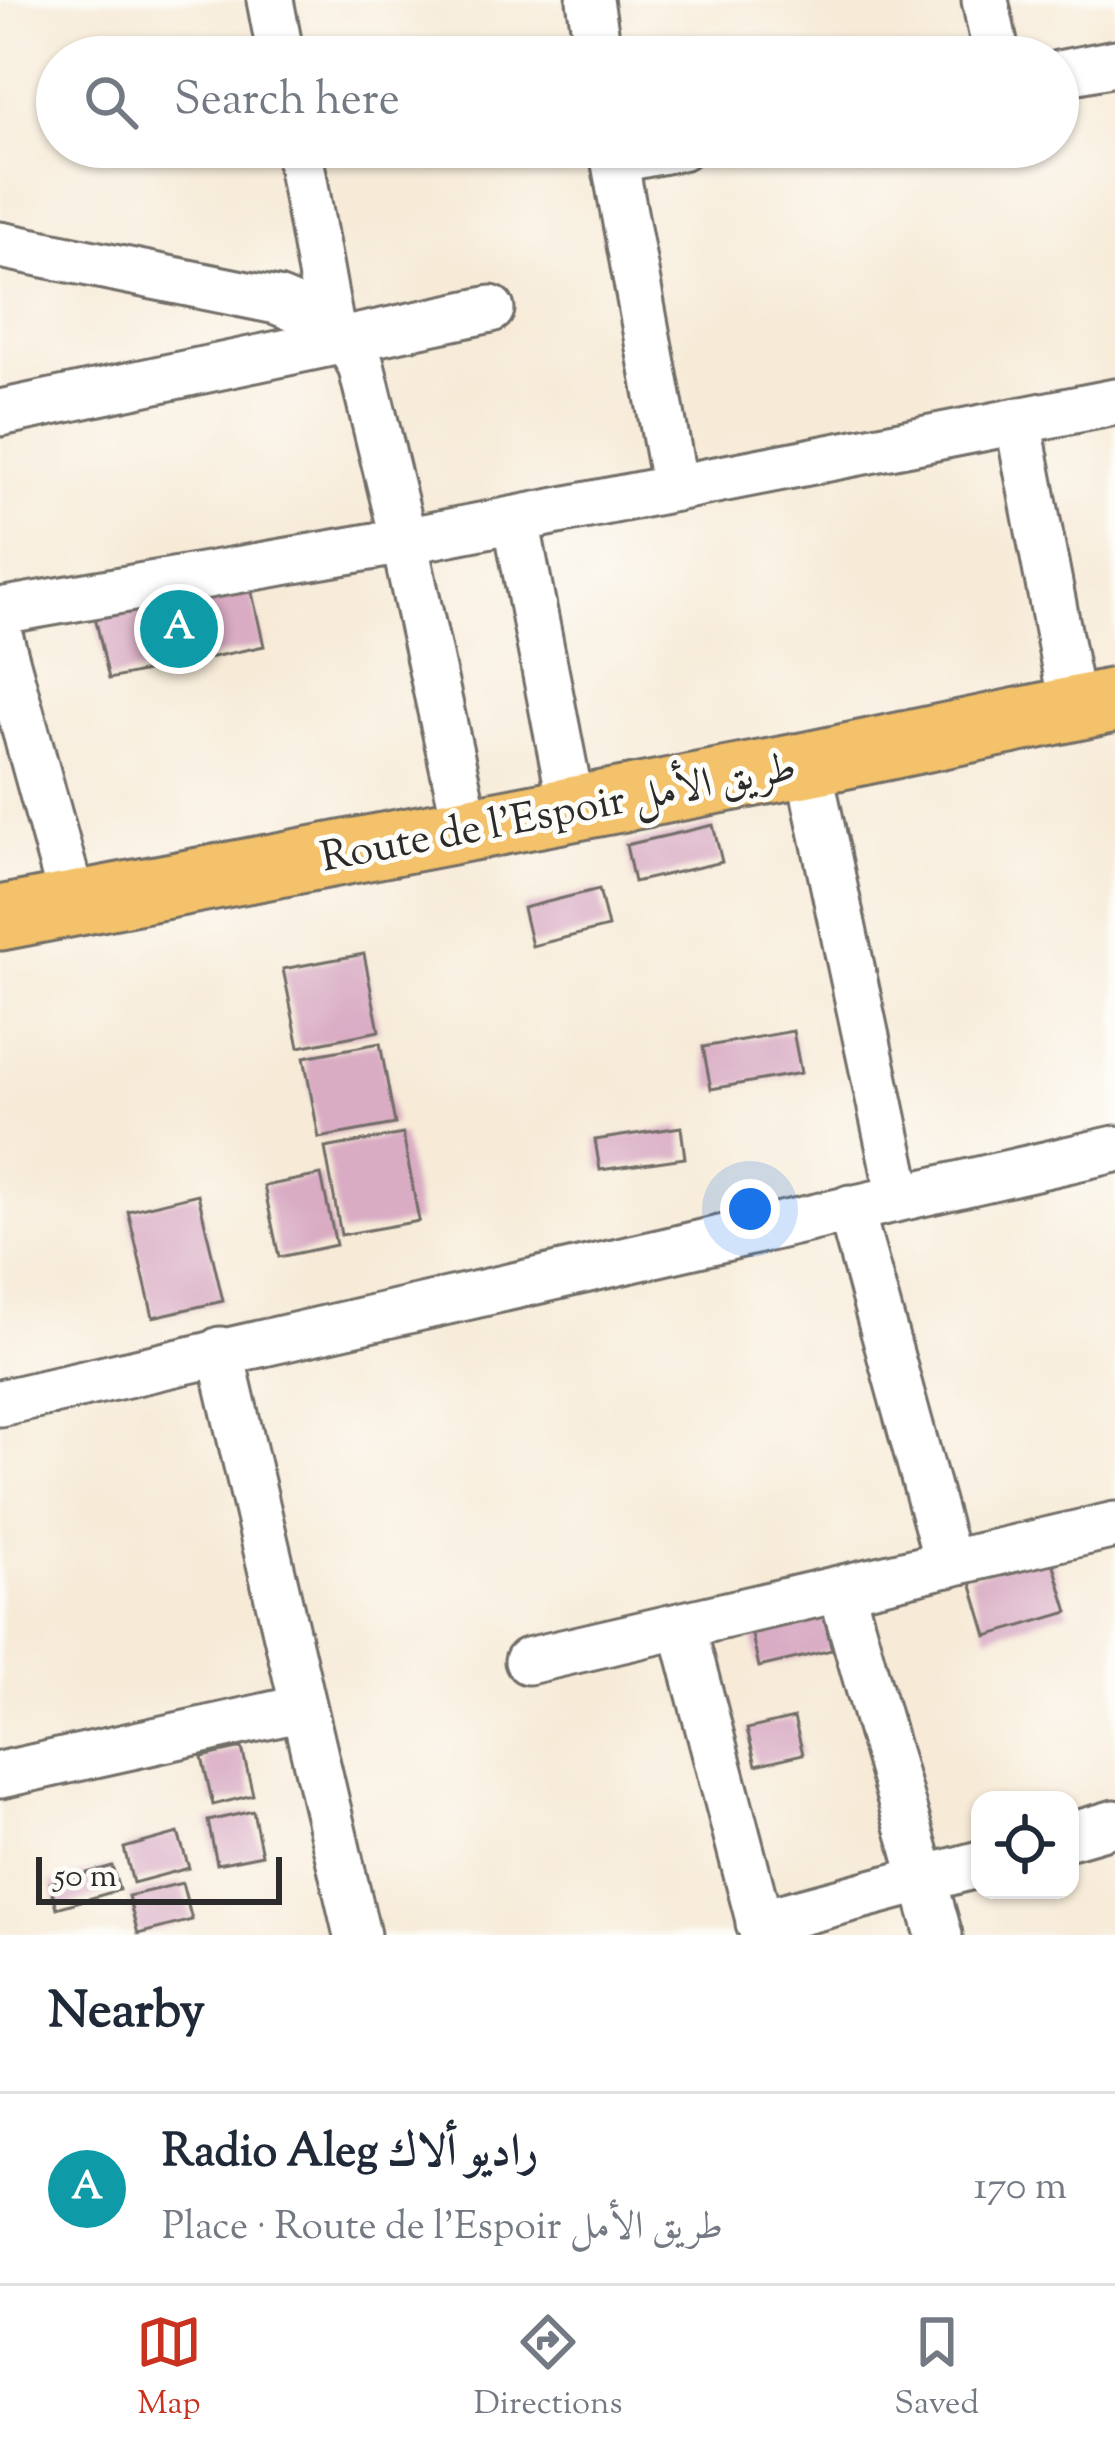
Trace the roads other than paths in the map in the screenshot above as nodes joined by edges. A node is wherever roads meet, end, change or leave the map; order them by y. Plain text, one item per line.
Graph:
1 (270, 0) edge
2 (590, 0) edge
3 (985, 0) edge
4 (277, 36) edge
5 (596, 36) edge
6 (993, 36) edge
7 (1115, 63) edge
8 (1079, 70) edge
9 (303, 168) edge
10 (616, 168) edge
11 (0, 245) edge
12 (491, 308) dead end
13 (339, 334) junction
14 (1115, 401) edge
15 (0, 412) edge
16 (1018, 421) junction
17 (675, 488) junction
18 (516, 520) junction
19 (404, 542) junction
20 (0, 611) edge
21 (0, 638) edge
22 (1094, 704) edge
23 (808, 764) junction
24 (572, 808) junction
25 (466, 826) junction
26 (73, 903) junction
27 (0, 918) edge
28 (1115, 1149) edge
29 (900, 1197) junction
30 (850, 1208) junction
31 (220, 1350) junction
32 (0, 1403) edge
33 (1115, 1525) edge
34 (948, 1564) junction
35 (841, 1588) junction
36 (682, 1626) junction
37 (528, 1661) dead end
38 (303, 1708) junction
39 (0, 1775) edge
40 (1115, 1823) edge
41 (1079, 1833) edge
42 (971, 1867) edge
43 (923, 1881) junction
44 (761, 1929) edge
45 (356, 1935) edge
46 (938, 1935) edge

1 - 4 street
2 - 5 street
3 - 6 street
7 - 8 street
9 - 13 street
10 - 17 street
11 - 13 street
12 - 13 street
13 - 15 street
13 - 19 street
14 - 16 street
16 - 17 street
16 - 22 street
17 - 18 street
18 - 19 street
18 - 24 street
19 - 20 street
19 - 25 street
21 - 26 street
22 - 23 highway, Route de l’Espoir طريق الأمل
23 - 24 highway, Route de l’Espoir طريق الأمل
23 - 29 street
24 - 25 highway, Route de l’Espoir طريق الأمل
25 - 26 highway, Route de l’Espoir طريق الأمل
26 - 27 highway, Route de l’Espoir طريق الأمل
28 - 29 street
29 - 30 street
30 - 31 street
30 - 34 street
31 - 32 street
31 - 38 street
33 - 34 street
34 - 35 street
35 - 36 street
35 - 43 street
36 - 37 street
36 - 44 street
38 - 39 street
38 - 45 street
40 - 41 street
42 - 43 street
43 - 44 street
43 - 46 street

